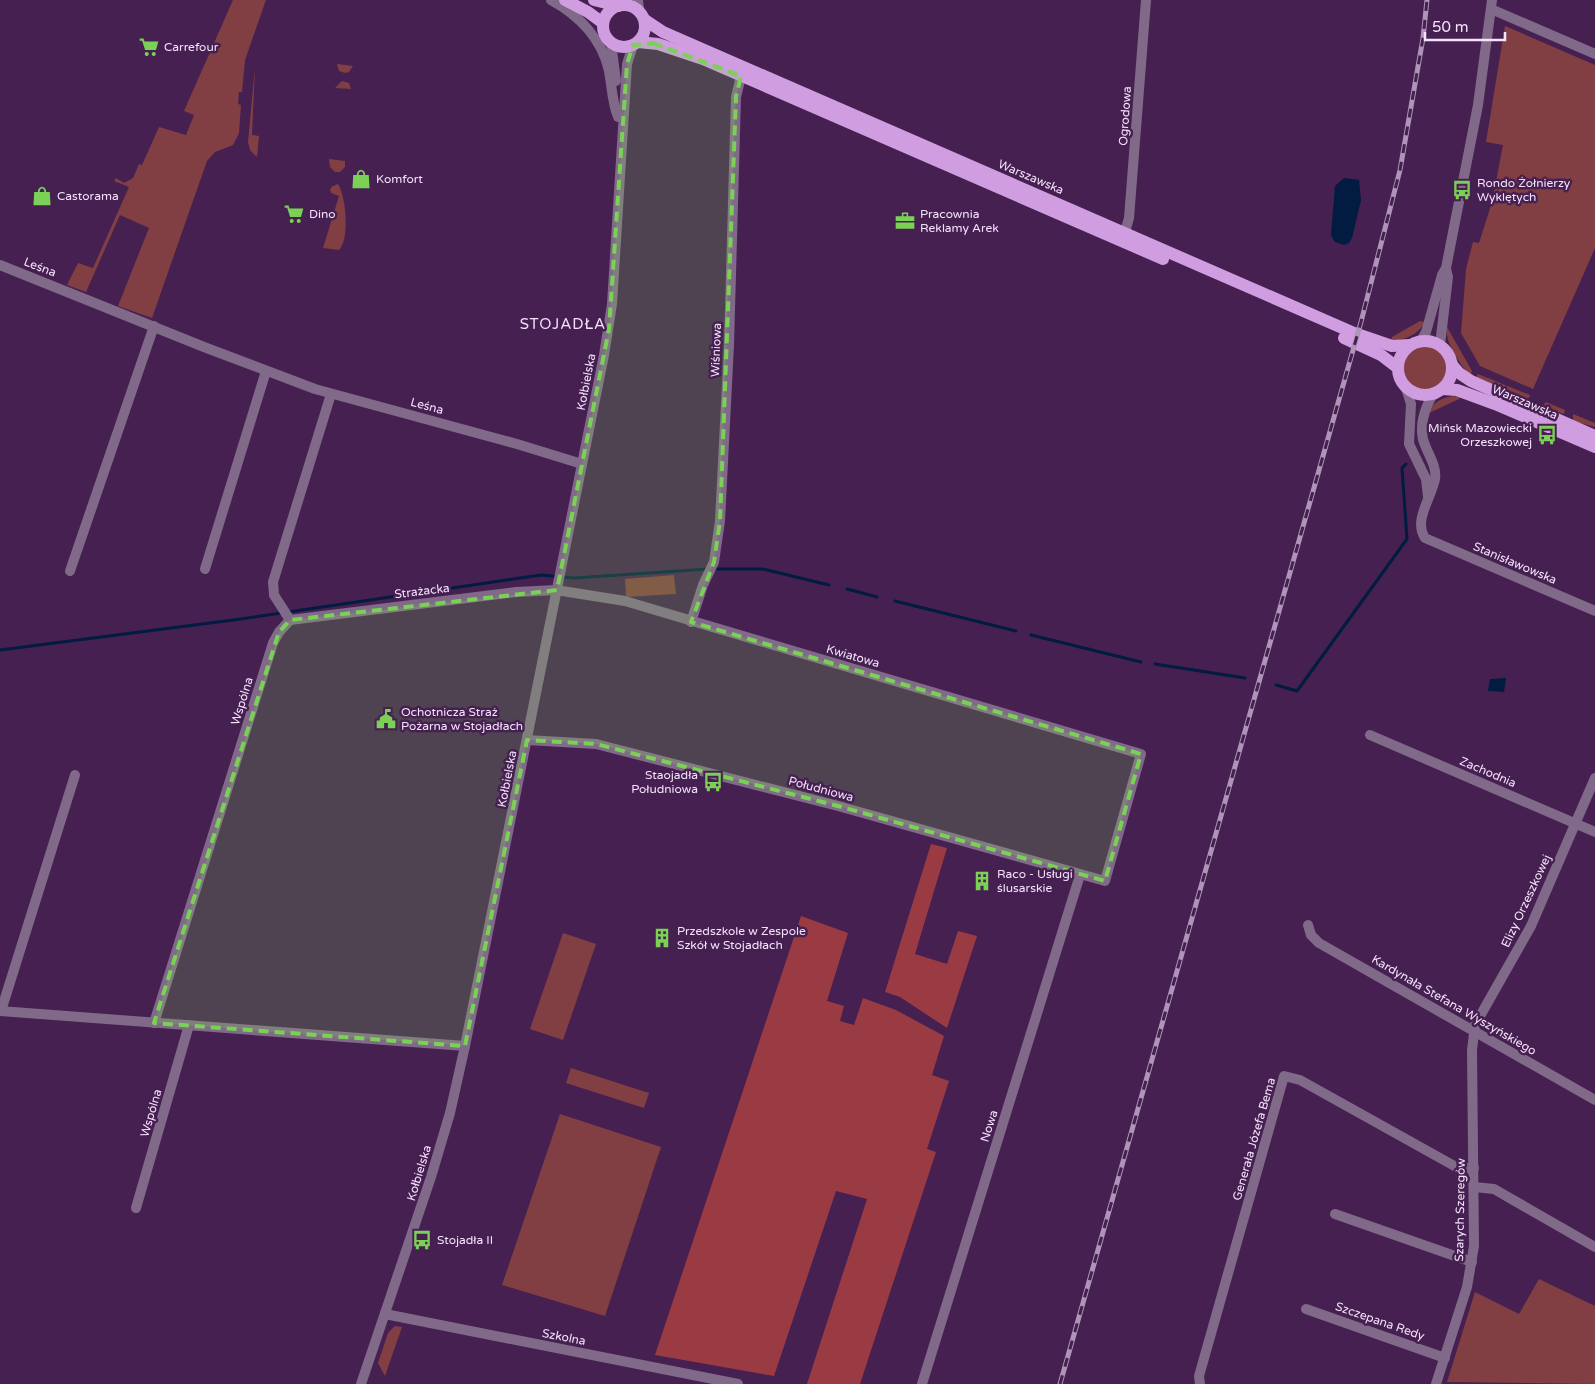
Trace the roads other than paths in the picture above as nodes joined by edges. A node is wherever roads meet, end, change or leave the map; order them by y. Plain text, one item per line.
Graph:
1 (551, 0) edge
2 (565, 0) edge
3 (594, 0) edge
4 (1146, 0) edge
5 (619, 4) edge
6 (1491, 4) edge
7 (640, 10) edge
8 (603, 24) junction
9 (611, 43) junction
10 (636, 44) junction
11 (1595, 54) edge
12 (741, 76) junction
13 (618, 117) junction
14 (621, 136) junction
15 (1125, 232) junction
16 (0, 265) edge
17 (1446, 268) junction
18 (154, 326) junction
19 (1415, 343) junction
20 (1440, 345) junction
21 (1452, 365) junction
22 (1398, 368) junction
23 (266, 371) junction
24 (1406, 388) junction
25 (1438, 391) junction
26 (331, 394) junction
27 (1595, 436) edge
28 (1595, 447) edge
29 (582, 464) junction
30 (1428, 498) junction
31 (205, 569) dead end
32 (70, 571) dead end
33 (557, 587) junction
34 (1595, 611) edge
35 (288, 616) junction
36 (691, 622) junction
37 (1370, 735) dead end
38 (527, 740) junction
39 (75, 775) dead end
40 (1595, 778) edge
41 (1575, 824) junction
42 (1595, 832) edge
43 (1080, 875) junction
44 (1105, 881) joint
45 (1308, 925) dead end
46 (0, 1011) edge
47 (154, 1023) junction
48 (189, 1025) junction
49 (1475, 1032) junction
50 (466, 1046) junction
51 (1595, 1100) edge
52 (1474, 1168) junction
53 (1474, 1187) junction
54 (136, 1208) dead end
55 (1335, 1214) dead end
56 (1595, 1247) edge
57 (1472, 1262) junction
58 (1306, 1309) dead end
59 (385, 1314) junction
60 (1445, 1358) junction
61 (361, 1384) edge
62 (738, 1384) edge
63 (922, 1384) edge
64 (1200, 1384) edge
65 (1436, 1384) edge

1 - 13 street
2 - 8 main road
3 - 5 main road
4 - 15 street, Ogrodowa
5 - 7 main road
5 - 8 main road
6 - 11 street
6 - 17 street
7 - 10 main road
7 - 15 main road, Warszawska
8 - 9 main road
9 - 10 main road
9 - 13 street, Kołbielska
10 - 12 main road, Warszawska
10 - 14 street, Kołbielska
12 - 22 main road, Warszawska
12 - 36 street, Wiśniowa
13 - 14 street, Kołbielska
14 - 29 street, Kołbielska
15 - 19 main road, Warszawska
16 - 18 street, Leśna
17 - 19 street
17 - 20 street
18 - 23 street, Leśna
18 - 32 street
19 - 20 main road
19 - 22 main road
20 - 21 main road
21 - 25 main road
21 - 27 main road, Warszawska
22 - 24 main road
23 - 26 street, Leśna
23 - 31 street
24 - 25 main road
24 - 30 street
25 - 28 main road, Warszawska
25 - 30 street
26 - 29 street, Leśna
26 - 35 street
29 - 33 street, Kołbielska
30 - 34 street, Stanisławowska
33 - 35 street, Strażacka
33 - 36 street, Kwiatowa
33 - 38 street, Kołbielska
35 - 47 street, Wspólna
36 - 44 street, Kwiatowa
37 - 41 street, Zachodnia
38 - 43 street, Południowa
38 - 50 street, Kołbielska
39 - 46 street
40 - 41 street, Elizy Orzeszkowej
41 - 42 street, Zachodnia
41 - 49 street, Elizy Orzeszkowej
43 - 44 street, Południowa
43 - 63 street, Nowa
45 - 49 street, Kardynała Stefana Wyszyńskiego
46 - 47 street
47 - 48 street
48 - 50 street
48 - 54 street, Wspólna
49 - 51 street, Kardynała Stefana Wyszyńskiego
49 - 52 street, Szarych Szeregów
50 - 59 street, Kołbielska
52 - 53 street, Szarych Szeregów
52 - 64 street, Generała Józefa Bema
53 - 56 street
53 - 57 street, Szarych Szeregów
55 - 57 street
57 - 60 street, Szarych Szeregów
58 - 60 street, Szczepana Redy
59 - 61 street, Kołbielska
59 - 62 street, Szkolna
60 - 65 street, Szarych Szeregów

